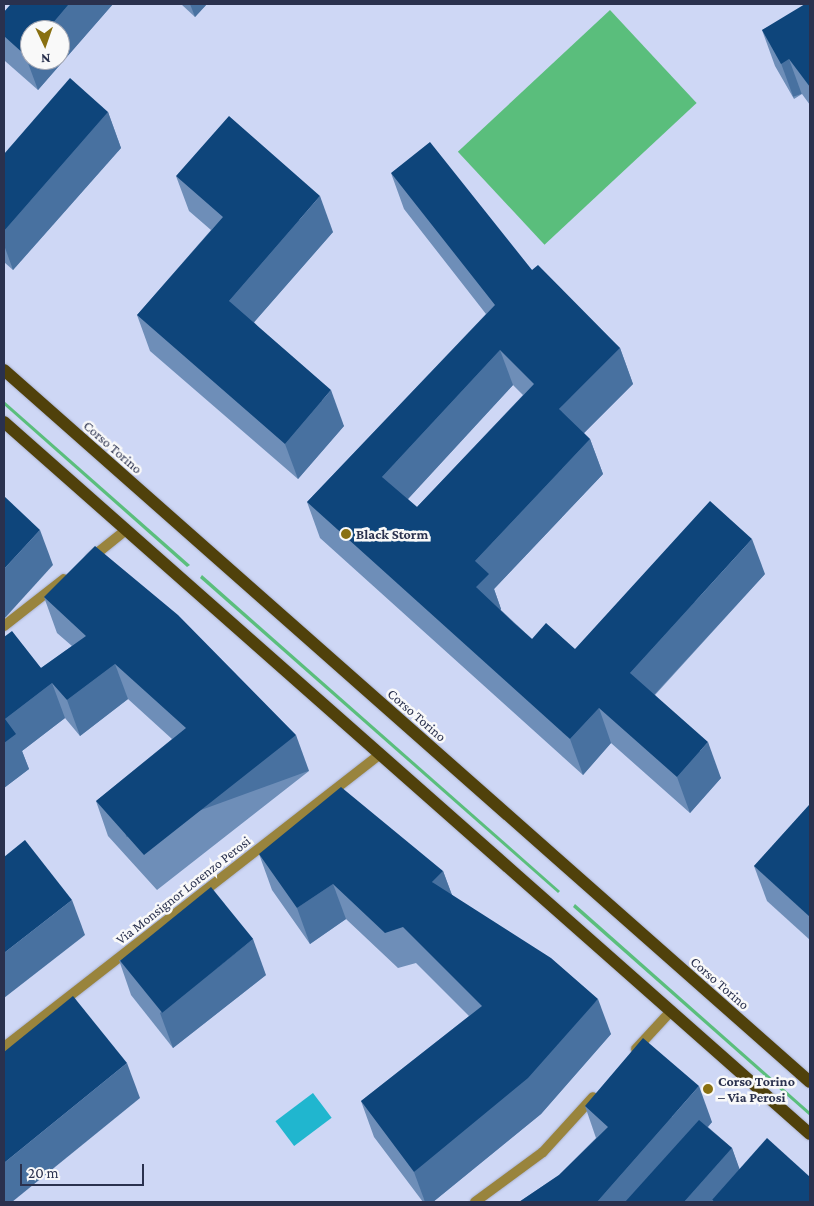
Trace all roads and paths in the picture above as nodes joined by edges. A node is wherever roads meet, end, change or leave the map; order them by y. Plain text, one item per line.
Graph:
1 (4, 370) edge
2 (4, 422) edge
3 (126, 530) junction
4 (4, 626) edge
5 (380, 754) junction
6 (671, 1011) junction
7 (4, 1047) edge
8 (626, 1060) edge
9 (810, 1082) edge
10 (600, 1089) edge
11 (810, 1134) edge
12 (475, 1202) edge

1 - 9 main road, Corso Torino
2 - 3 main road
3 - 4 street
3 - 5 main road
5 - 6 main road
5 - 7 street, Via Monsignor Lorenzo Perosi
6 - 8 street
6 - 11 main road
10 - 12 street

